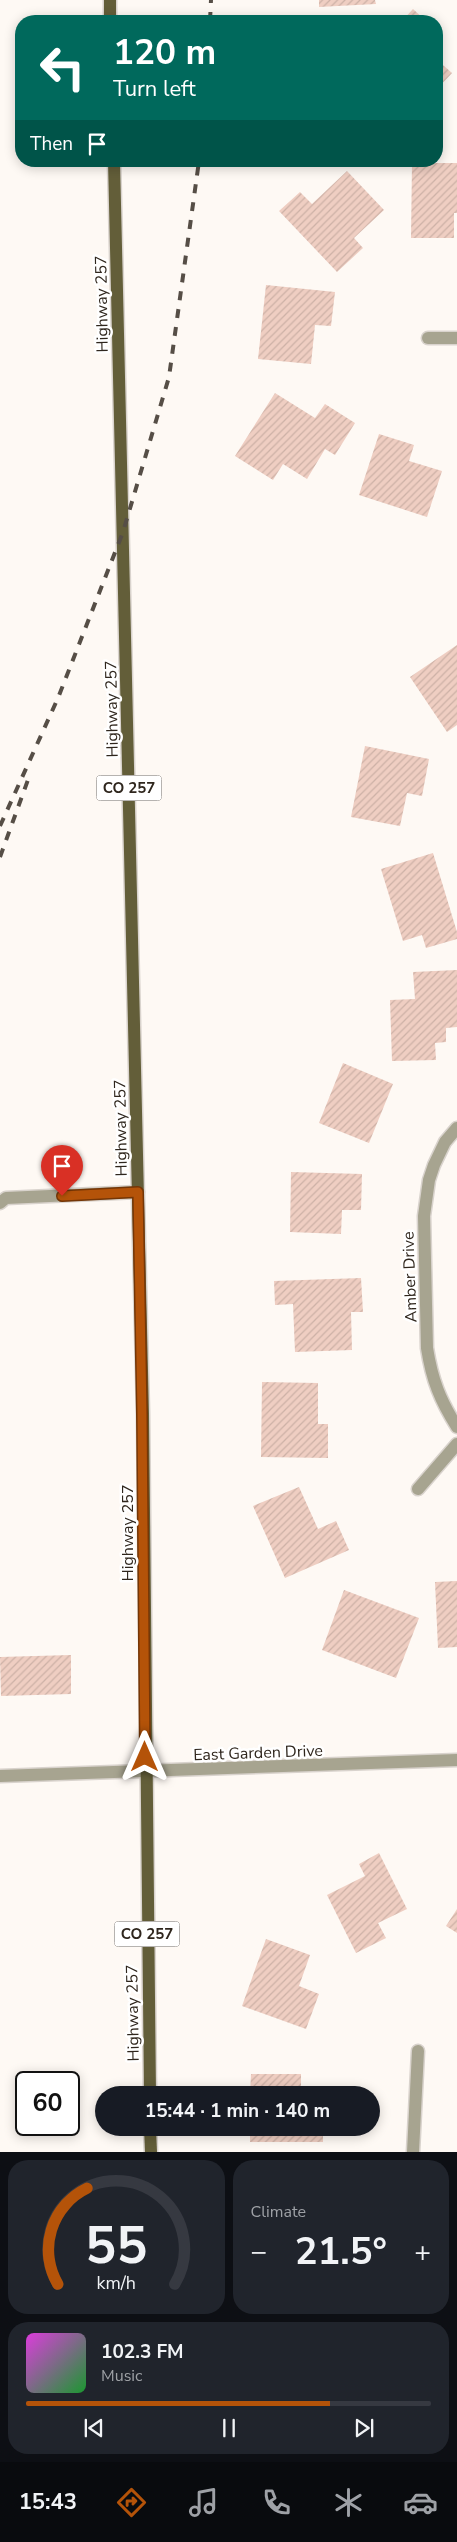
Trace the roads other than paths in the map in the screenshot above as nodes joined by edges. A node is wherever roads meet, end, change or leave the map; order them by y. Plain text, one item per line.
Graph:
1 (110, 0) edge
2 (110, 15) edge
3 (114, 167) edge
4 (428, 338) dead end
5 (457, 338) edge
6 (457, 1128) edge
7 (138, 1192) junction
8 (0, 1203) edge
9 (457, 1427) edge
10 (457, 1444) edge
11 (418, 1490) dead end
12 (457, 1760) edge
13 (145, 1772) junction
14 (0, 1776) edge
15 (418, 2051) dead end
16 (150, 2086) edge
17 (150, 2136) edge
18 (151, 2152) edge
19 (413, 2152) edge

1 - 2 main road
3 - 7 main road, Highway 257 / CO 257
4 - 5 street
6 - 9 street, Amber Drive
7 - 8 street
7 - 13 main road, Highway 257 / CO 257
10 - 11 street
12 - 13 street, East Garden Drive
13 - 14 street, East Garden Drive
13 - 16 main road, Highway 257 / CO 257
15 - 19 street
17 - 18 main road

